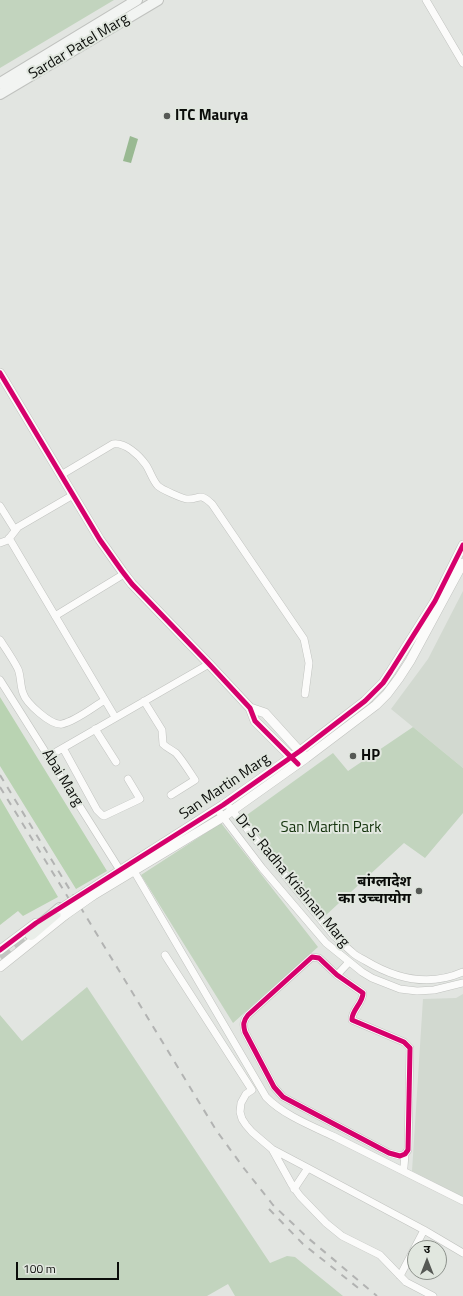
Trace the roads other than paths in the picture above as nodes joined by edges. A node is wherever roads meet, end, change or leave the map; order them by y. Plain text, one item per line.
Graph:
1 (136, 0) edge
2 (158, 0) edge
3 (426, 0) edge
4 (463, 63) edge
5 (0, 83) edge
6 (0, 94) edge
7 (0, 373) edge
8 (61, 475) junction
9 (73, 495) junction
10 (0, 506) edge
11 (15, 530) junction
12 (9, 538) junction
13 (0, 543) edge
14 (463, 545) edge
15 (463, 563) edge
16 (124, 574) junction
17 (56, 616) junction
18 (0, 640) edge
19 (209, 664) junction
20 (0, 680) edge
21 (305, 694) dead end
22 (105, 700) junction
23 (144, 701) junction
24 (250, 708) junction
25 (115, 717) junction
26 (95, 729) junction
27 (63, 748) junction
28 (56, 752) dead end
29 (303, 755) junction
30 (291, 757) junction
31 (116, 762) dead end
32 (298, 764) junction
33 (128, 779) dead end
34 (171, 795) dead end
35 (230, 806) junction
36 (217, 809) junction
37 (223, 817) junction
38 (134, 871) junction
39 (122, 873) junction
40 (63, 912) junction
41 (32, 935) tunnel mouth
42 (334, 936) junction
43 (326, 944) junction
44 (0, 950) edge
45 (165, 955) dead end
46 (349, 962) junction
47 (0, 967) edge
48 (463, 972) edge
49 (337, 975) junction
50 (448, 977) junction
51 (463, 983) edge
52 (450, 987) junction
53 (260, 1086) junction
54 (252, 1090) junction
55 (272, 1149) junction
56 (405, 1154) junction
57 (308, 1168) junction
58 (401, 1170) junction
59 (294, 1189) junction
60 (463, 1201) edge
61 (424, 1230) junction
62 (463, 1253) edge
63 (400, 1276) junction
64 (433, 1296) edge

1 - 5 main road, Sardar Patel Marg
2 - 6 main road, Sardar Patel Marg
3 - 4 street
7 - 8 street
8 - 9 street
8 - 21 street
9 - 11 street
9 - 16 street
10 - 11 street
11 - 12 street
12 - 13 street
12 - 17 street
14 - 29 street, San Martin Marg
15 - 29 street, San Martin Marg
16 - 17 street
16 - 19 street
17 - 22 street
18 - 22 street
19 - 23 street
19 - 24 street
20 - 39 street, Abai Marg
22 - 25 street
23 - 25 street
23 - 34 street
24 - 29 street
24 - 30 street
25 - 26 street
26 - 27 street
26 - 31 street
27 - 28 street
27 - 33 street
29 - 30 street, San Martin Marg
29 - 32 street, San Martin Marg
30 - 32 street
30 - 35 street, San Martin Marg
32 - 35 street, San Martin Marg
35 - 36 street, San Martin Marg
35 - 37 street, San Martin Marg
35 - 42 street, Dr S. Radha Krishnan Marg
36 - 37 street, Dr S. Radha Krishnan Marg
36 - 39 street, San Martin Marg
37 - 38 street, San Martin Marg
37 - 43 street, Dr S. Radha Krishnan Marg
38 - 39 street, San Martin Marg
38 - 53 street
39 - 40 street, San Martin Marg, bridge
40 - 41 main road
40 - 44 street, San Martin Marg
40 - 47 street, San Martin Marg
42 - 43 street
42 - 50 street, Dr S. Radha Krishnan Marg
43 - 46 street, Dr S. Radha Krishnan Marg
45 - 54 street
46 - 49 street
46 - 52 street, Dr S. Radha Krishnan Marg
48 - 50 street, Dr S. Radha Krishnan Marg
49 - 56 street
49 - 56 street
50 - 52 street
51 - 52 street, Dr S. Radha Krishnan Marg
53 - 54 street
53 - 58 street
54 - 55 street
55 - 57 street
55 - 59 street
56 - 58 street
57 - 59 street
57 - 61 street
58 - 60 street
59 - 63 street
61 - 62 street
61 - 63 street
63 - 64 street

